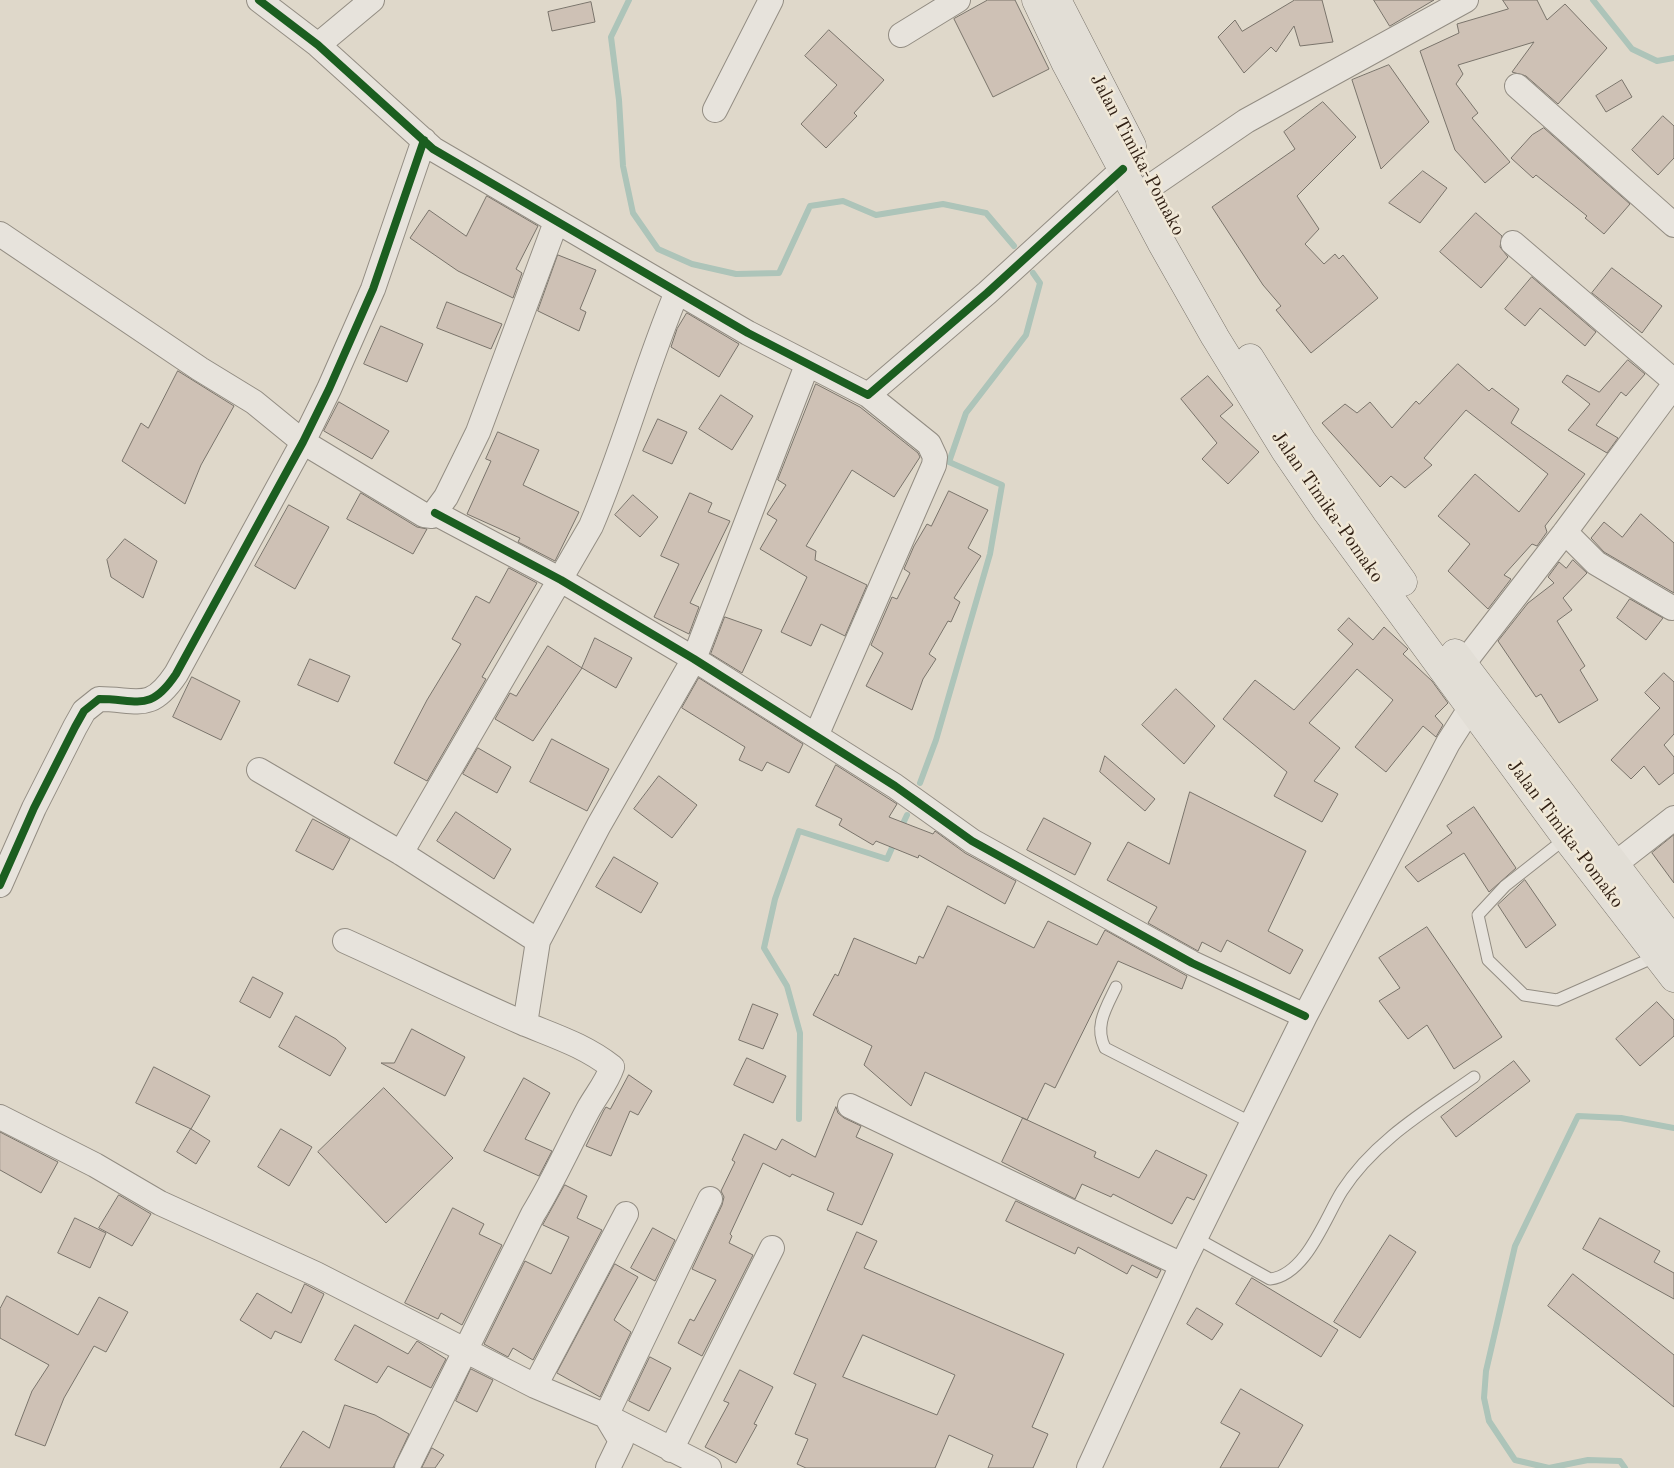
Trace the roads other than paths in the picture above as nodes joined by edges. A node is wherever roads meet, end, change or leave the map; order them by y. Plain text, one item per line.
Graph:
1 (259, 0) edge
2 (372, 0) edge
3 (771, 0) edge
4 (958, 0) edge
5 (1036, 0) edge
6 (1058, 0) edge
7 (1466, 0) edge
8 (901, 34) dead end
9 (318, 45) junction
10 (1517, 86) dead end
11 (715, 110) dead end
12 (424, 140) junction
13 (1123, 169) junction
14 (1151, 186) junction
15 (556, 222) junction
16 (1674, 225) edge
17 (0, 234) edge
18 (1513, 243) dead end
19 (677, 292) junction
20 (807, 365) junction
21 (1671, 394) edge
22 (868, 395) junction
23 (303, 442) junction
24 (435, 514) junction
25 (1565, 532) junction
26 (561, 580) junction
27 (1672, 608) dead end
28 (694, 659) junction
29 (1463, 664) junction
30 (1471, 707) junction
31 (816, 736) junction
32 (259, 770) dead end
33 (1674, 818) edge
34 (1566, 838) junction
35 (400, 853) junction
36 (1615, 864) junction
37 (0, 885) edge
38 (346, 941) dead end
39 (538, 941) junction
40 (1666, 949) edge
41 (1674, 978) edge
42 (1116, 987) dead end
43 (1305, 1016) junction
44 (524, 1024) junction
45 (1474, 1077) dead end
46 (850, 1106) dead end
47 (0, 1117) edge
48 (1252, 1123) junction
49 (710, 1199) dead end
50 (626, 1214) dead end
51 (1196, 1238) junction
52 (772, 1248) dead end
53 (1182, 1266) junction
54 (464, 1349) junction
55 (536, 1386) junction
56 (606, 1416) junction
57 (671, 1450) junction
58 (407, 1468) edge
59 (608, 1468) edge
60 (710, 1468) edge
61 (1089, 1468) edge

1 - 9 street
2 - 9 street
3 - 11 street
4 - 8 street
5 - 13 highway, Jalan Timika-Pomako
6 - 14 highway, Jalan Timika-Pomako
7 - 14 street
9 - 12 street
10 - 16 street
12 - 15 street
12 - 23 street
13 - 22 street
13 - 30 highway, Jalan Timika-Pomako
14 - 29 highway, Jalan Timika-Pomako
15 - 19 street
15 - 24 street
17 - 23 street
18 - 21 street
19 - 20 street
19 - 26 street
20 - 22 street
20 - 28 street
21 - 25 street
22 - 31 street
23 - 24 street
23 - 37 street
24 - 26 street
25 - 27 street
25 - 29 street
26 - 28 street
26 - 35 street
28 - 31 street
28 - 39 street
29 - 36 highway, Jalan Timika-Pomako
30 - 34 highway, Jalan Timika-Pomako
30 - 43 street
31 - 43 street
32 - 35 street
33 - 36 street
34 - 40 highway, Jalan Timika-Pomako
34 - 40 lane
35 - 39 street
36 - 40 highway, Jalan Timika-Pomako
38 - 44 street
39 - 44 street
40 - 41 highway, Jalan Timika-Pomako
42 - 48 lane
43 - 48 street
44 - 54 street
45 - 51 lane
46 - 53 street
47 - 54 street
48 - 51 street
49 - 56 street
50 - 55 street
51 - 53 street
52 - 57 street
53 - 61 street
54 - 55 street
54 - 58 street
55 - 56 street
56 - 57 street
56 - 59 street
57 - 60 street

